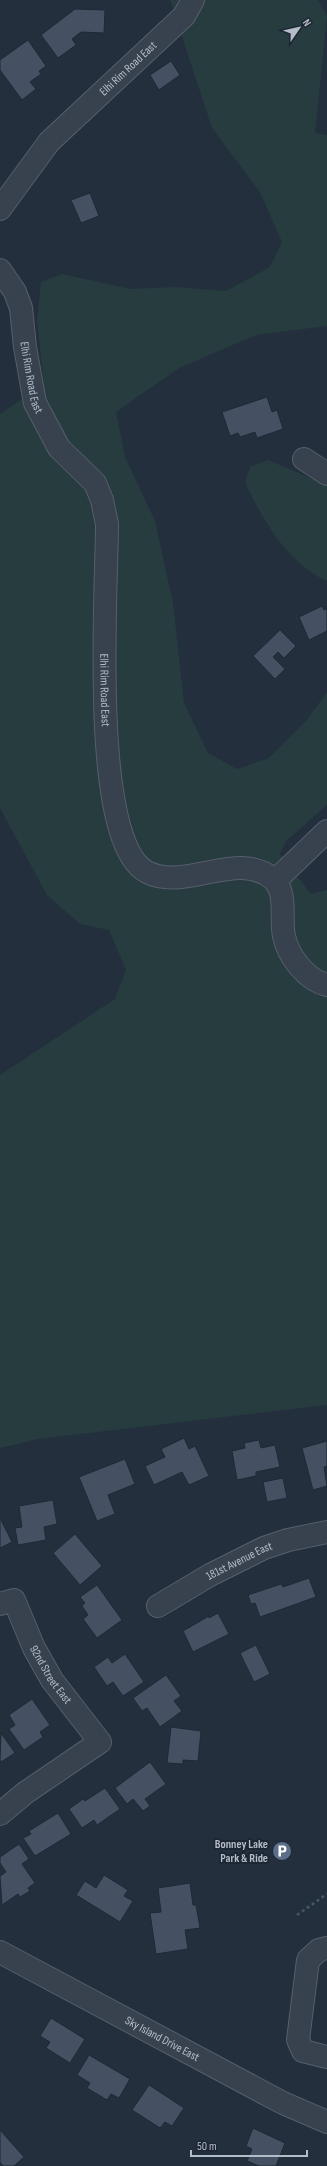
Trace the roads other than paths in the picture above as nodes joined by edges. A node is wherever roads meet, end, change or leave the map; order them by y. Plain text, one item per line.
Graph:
1 (193, 0) edge
2 (0, 209) edge
3 (0, 270) edge
4 (304, 459) dead end
5 (327, 474) edge
6 (327, 831) edge
7 (275, 881) junction
8 (327, 985) edge
9 (327, 1532) edge
10 (7, 1602) edge
11 (158, 1606) dead end
12 (0, 1814) edge
13 (327, 1948) edge
14 (0, 1952) edge
15 (327, 2057) edge
16 (327, 2122) edge

1 - 2 street, Elhi Rim Road East
3 - 7 street, Elhi Rim Road East
4 - 5 street
6 - 7 street
7 - 8 street
9 - 11 street, 181st Avenue East
10 - 12 street, 92nd Street East
13 - 15 street
14 - 16 street, Sky Island Drive East

